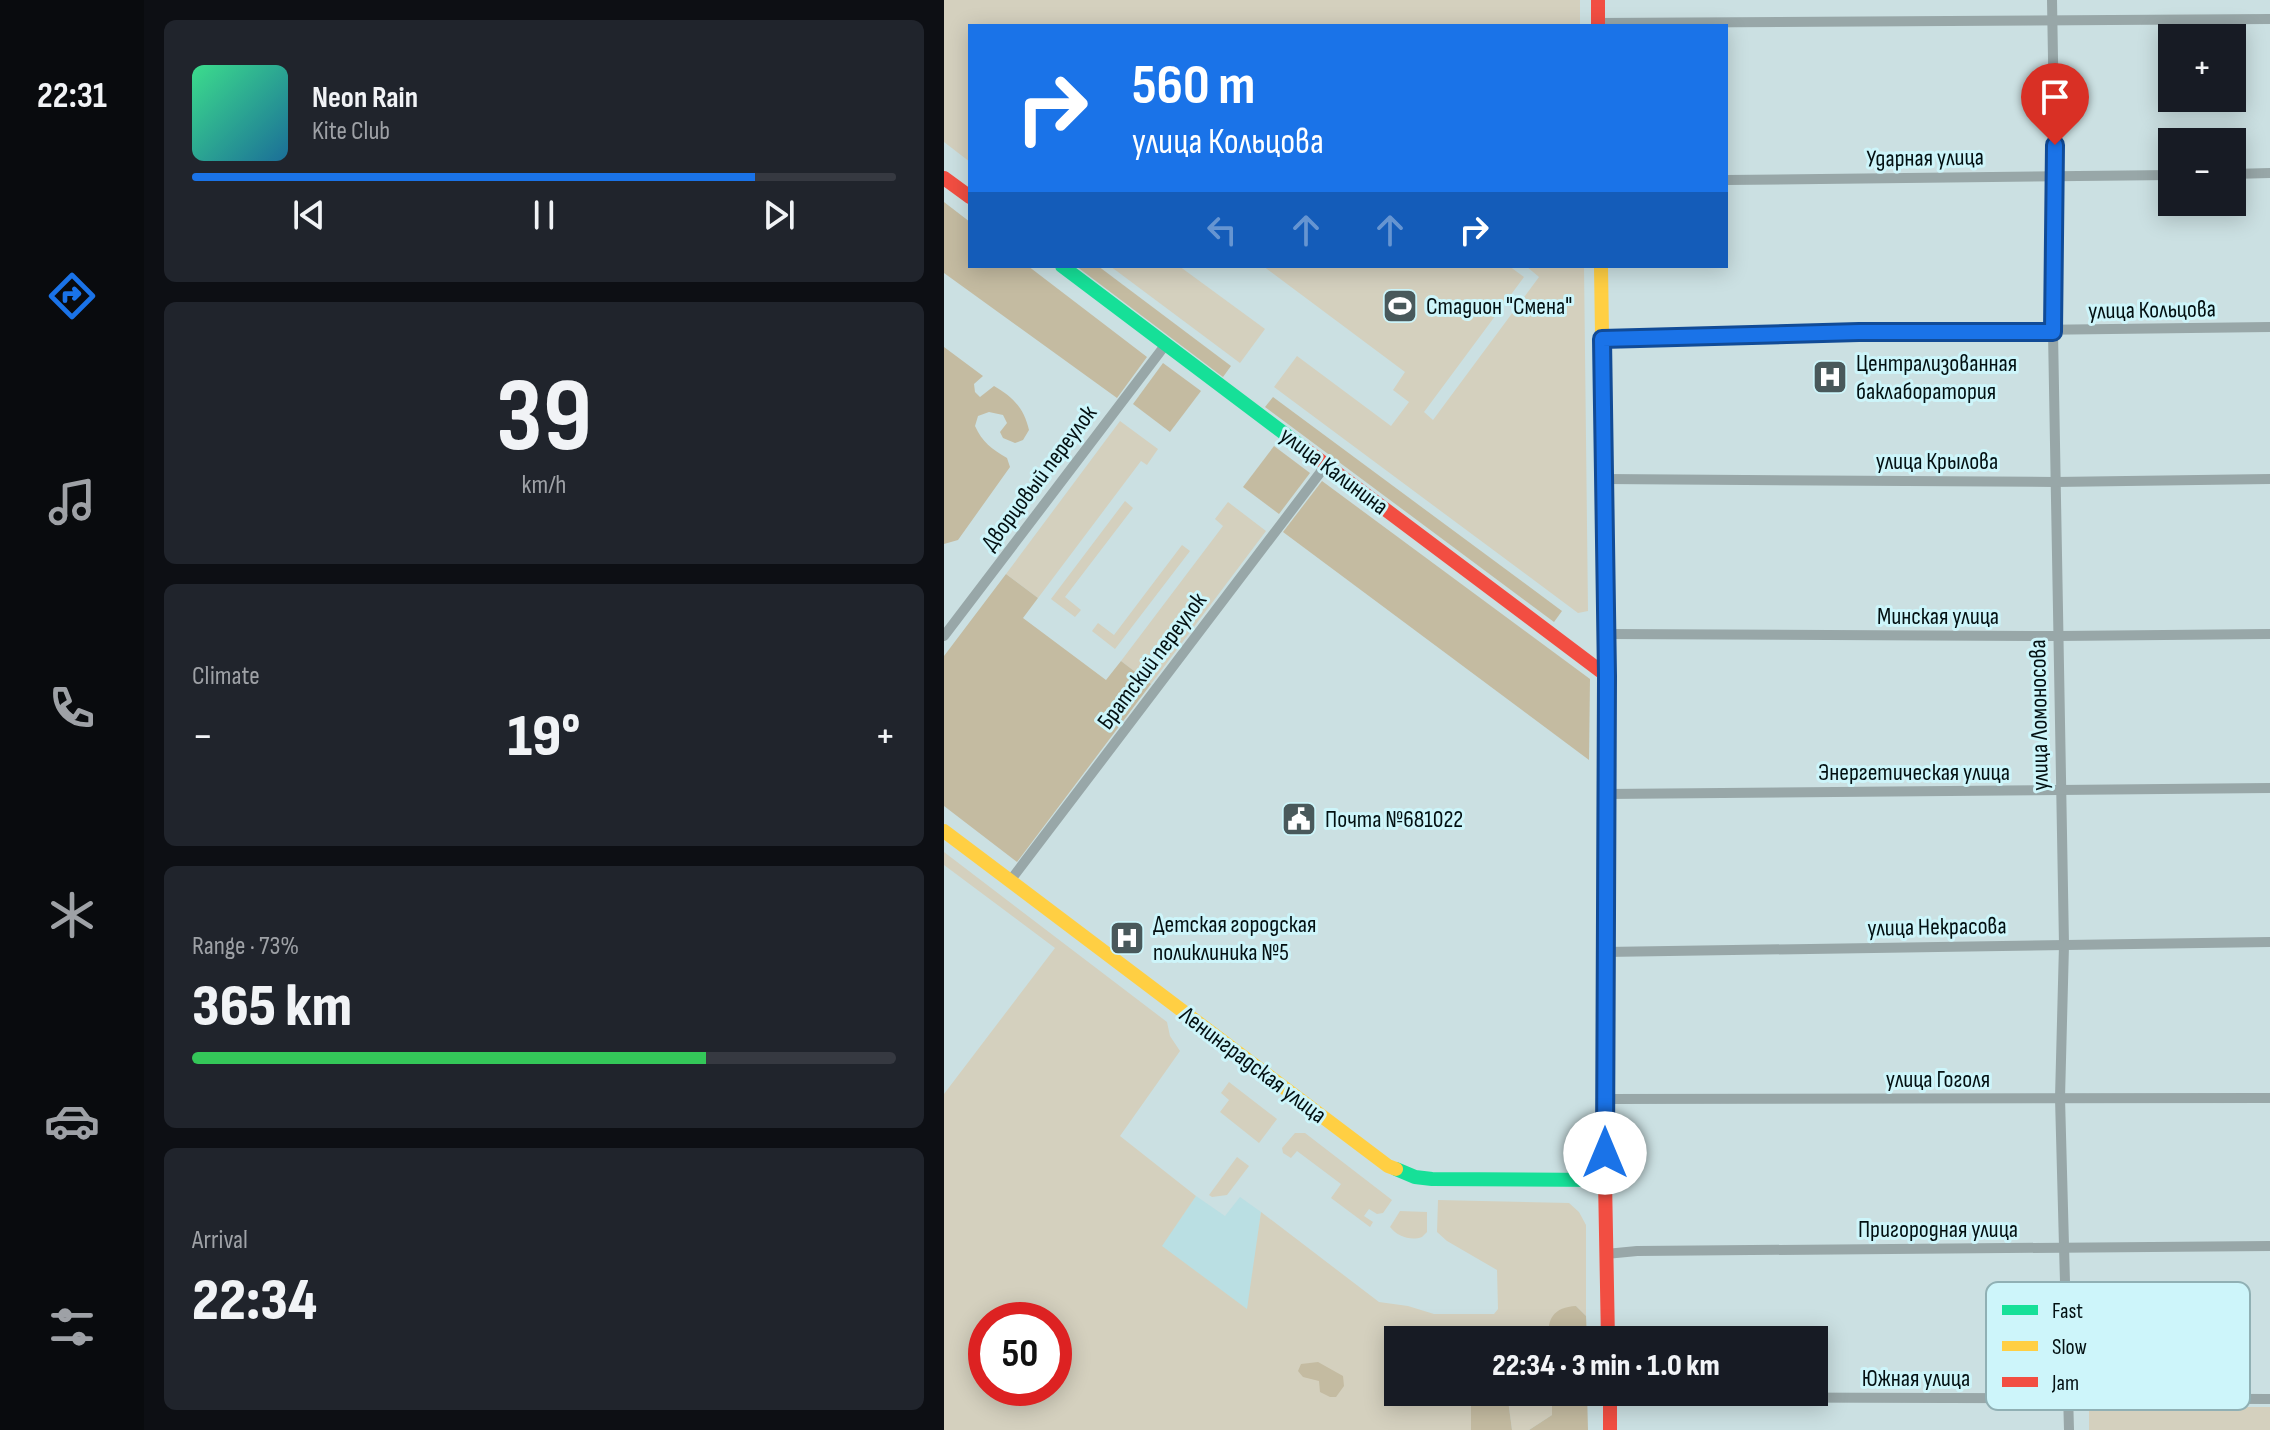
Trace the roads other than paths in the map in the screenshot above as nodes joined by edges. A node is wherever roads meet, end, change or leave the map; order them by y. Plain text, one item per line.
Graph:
1 (1598, 0) edge
2 (2052, 0) edge
3 (2270, 19) edge
4 (2053, 21) junction
5 (1598, 24) edge
6 (1712, 24) edge
7 (2270, 173) edge
8 (2246, 174) edge
9 (2158, 175) edge
10 (2055, 176) junction
11 (944, 178) edge
12 (1728, 180) edge
13 (968, 196) edge
14 (1065, 268) edge
15 (1601, 268) edge
16 (2270, 327) edge
17 (2053, 332) junction
18 (1602, 339) junction
19 (1166, 344) junction
20 (1326, 465) junction
21 (1604, 479) junction
22 (2270, 479) edge
23 (2055, 482) junction
24 (1607, 634) junction
25 (2270, 634) edge
26 (944, 636) edge
27 (2058, 636) junction
28 (1607, 676) junction
29 (2270, 788) edge
30 (2060, 791) junction
31 (1606, 794) junction
32 (944, 831) edge
33 (1010, 881) junction
34 (2270, 942) edge
35 (2064, 945) junction
36 (1605, 952) junction
37 (2060, 1098) junction
38 (2270, 1098) edge
39 (1605, 1099) junction
40 (1605, 1180) junction
41 (2270, 1246) edge
42 (2063, 1248) junction
43 (1606, 1254) junction
44 (2064, 1282) edge
45 (1608, 1326) edge
46 (1828, 1396) edge
47 (1986, 1398) edge
48 (1610, 1406) edge
49 (1610, 1430) edge

1 - 5 main road
2 - 4 street, улица Ломоносова
3 - 4 street
4 - 6 street
4 - 10 street, улица Ломоносова
7 - 8 street
9 - 10 street, Ударная улица
10 - 12 street, Ударная улица
10 - 17 street, улица Ломоносова
11 - 13 main road
14 - 19 main road, улица Калинина
15 - 18 main road
16 - 17 street, улица Кольцова
17 - 18 street, улица Кольцова
17 - 23 street, улица Ломоносова
18 - 21 main road
19 - 20 main road, улица Калинина
19 - 26 street, Дворцовый переулок
20 - 28 main road, улица Калинина
20 - 33 street, Братский переулок
21 - 23 street, улица Крылова
21 - 24 main road
22 - 23 street, улица Крылова
23 - 27 street, улица Ломоносова
24 - 27 street, Минская улица
24 - 28 main road
25 - 27 street, Минская улица
27 - 30 street, улица Ломоносова
28 - 31 main road
29 - 30 street, Энергетическая улица
30 - 31 street, Энергетическая улица
30 - 35 street, улица Ломоносова
31 - 36 main road
32 - 33 main road, Ленинградская улица
33 - 40 main road, Ленинградская улица
34 - 35 street, улица Некрасова
35 - 36 street, улица Некрасова
35 - 37 street, улица Ломоносова
36 - 39 main road
37 - 38 street, улица Гоголя
37 - 39 street, улица Гоголя
37 - 42 street, улица Ломоносова
39 - 40 main road
40 - 43 main road
41 - 42 street, Пригородная улица
42 - 43 street, Пригородная улица
42 - 44 street, улица Ломоносова
43 - 45 main road
46 - 47 street, Южная улица
48 - 49 main road

